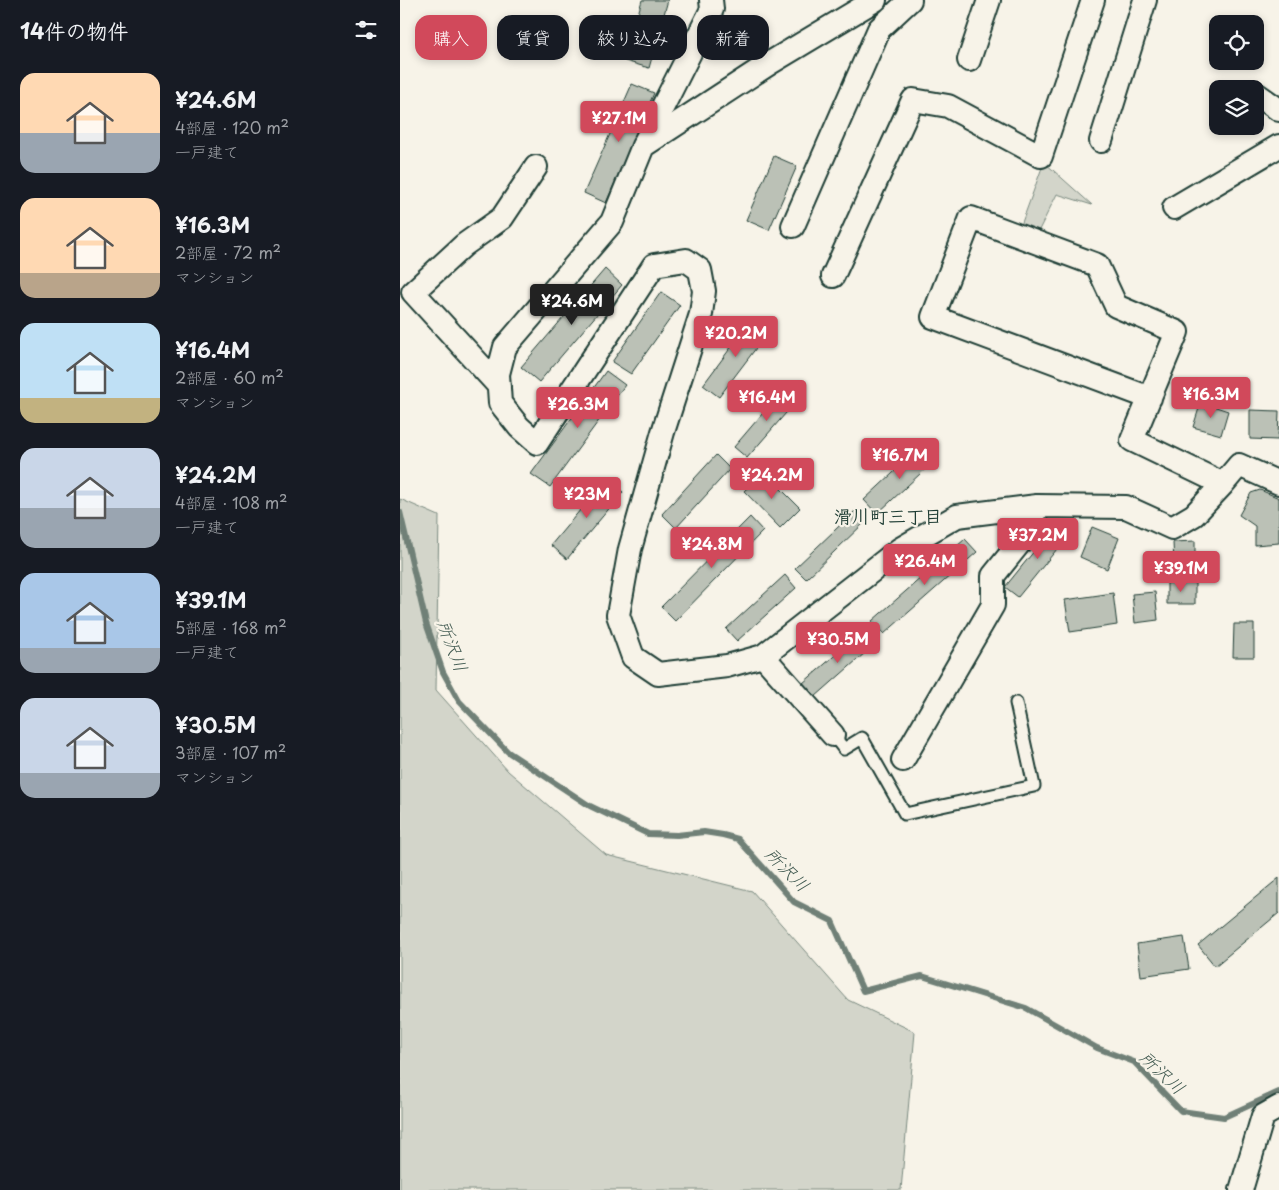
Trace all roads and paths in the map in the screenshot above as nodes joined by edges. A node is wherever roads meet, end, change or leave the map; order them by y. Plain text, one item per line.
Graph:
1 (710, 0) edge
2 (875, 0) edge
3 (910, 0) edge
4 (989, 0) edge
5 (1093, 0) edge
6 (1146, 0) edge
7 (969, 60) dead end
8 (1264, 99) edge
9 (1279, 110) edge
10 (1101, 141) dead end
11 (644, 146) junction
12 (1279, 146) edge
13 (536, 168) dead end
14 (1174, 208) dead end
15 (793, 226) dead end
16 (833, 276) dead end
17 (406, 291) edge
18 (499, 386) junction
19 (1150, 398) junction
20 (1279, 483) edge
21 (1223, 484) junction
22 (1037, 506) junction
23 (763, 656) junction
24 (1016, 703) dead end
25 (832, 735) joint
26 (904, 760) dead end
27 (1279, 1107) edge
28 (1241, 1190) edge

1 - 11 street
2 - 11 street
3 - 15 street
4 - 7 street
5 - 16 street
6 - 10 street
8 - 9 street
11 - 18 street
12 - 14 street
13 - 17 street
17 - 18 street
18 - 23 street
19 - 19 street
19 - 21 street
20 - 21 street
21 - 22 street
22 - 23 street
22 - 26 street
23 - 25 street
24 - 25 lane
27 - 28 street

